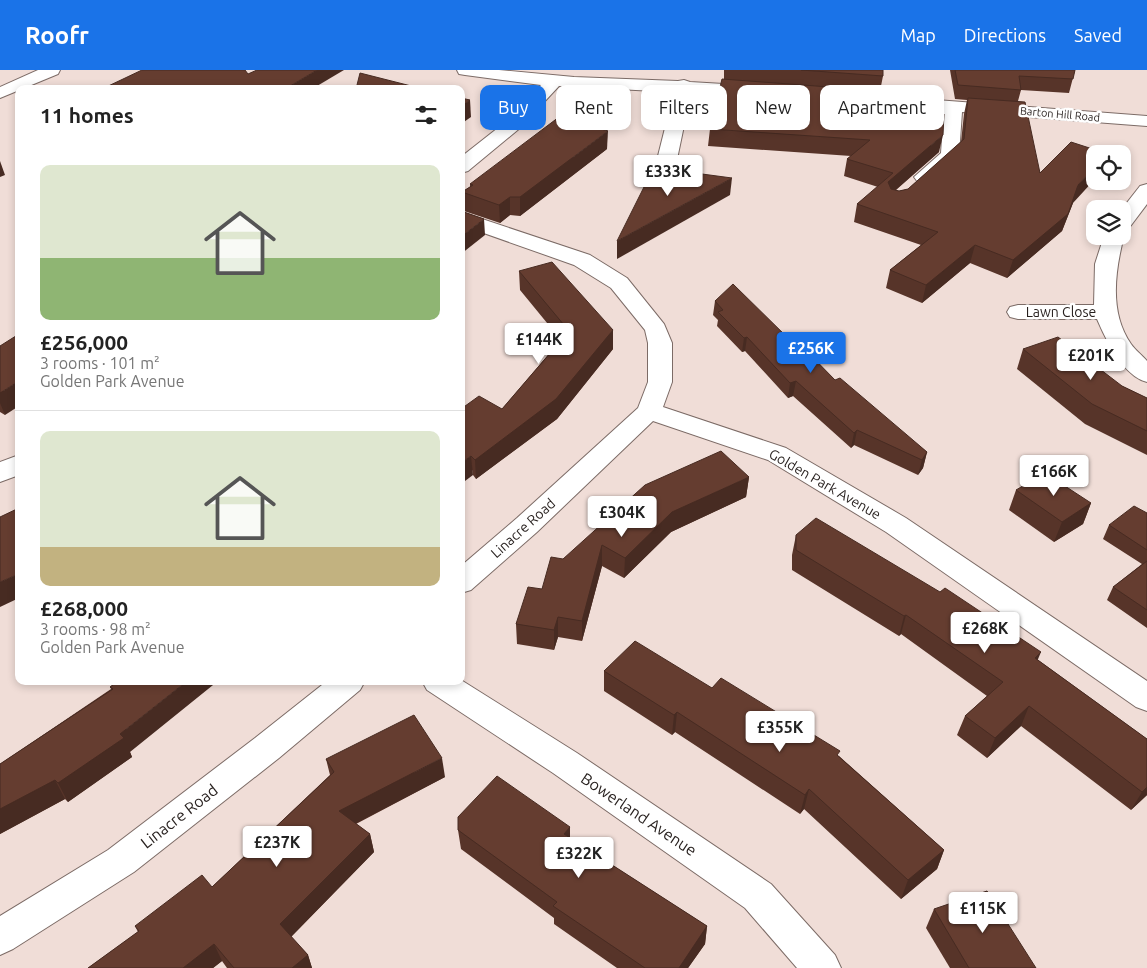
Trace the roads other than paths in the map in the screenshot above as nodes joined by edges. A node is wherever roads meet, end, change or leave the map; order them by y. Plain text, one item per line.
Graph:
1 (52, 70) edge
2 (465, 70) edge
3 (555, 80) junction
4 (18, 85) edge
5 (662, 85) edge
6 (15, 86) edge
7 (0, 93) edge
8 (944, 105) edge
9 (953, 106) junction
10 (1147, 122) edge
11 (674, 130) edge
12 (465, 164) edge
13 (666, 164) dead end
14 (909, 189) edge
15 (1147, 190) edge
16 (1131, 212) edge
17 (465, 219) edge
18 (1111, 245) edge
19 (1018, 312) dead end
20 (1105, 312) junction
21 (1147, 375) edge
22 (649, 411) junction
23 (15, 466) edge
24 (0, 473) edge
25 (465, 579) edge
26 (343, 685) edge
27 (444, 685) edge
28 (1147, 698) edge
29 (0, 937) edge
30 (822, 968) edge

1 - 4 street
2 - 3 street
3 - 5 street
3 - 12 street
6 - 7 street
8 - 9 street, Barton Hill Road
9 - 10 street, Barton Hill Road
9 - 14 street
11 - 13 street
15 - 16 street
17 - 22 street
18 - 20 street, Lawn Close
19 - 20 street, Lawn Close
20 - 21 street, Lawn Close
22 - 25 street, Linacre Road
22 - 28 street, Golden Park Avenue
23 - 24 street
26 - 29 street, Linacre Road
27 - 30 street, Bowerland Avenue

